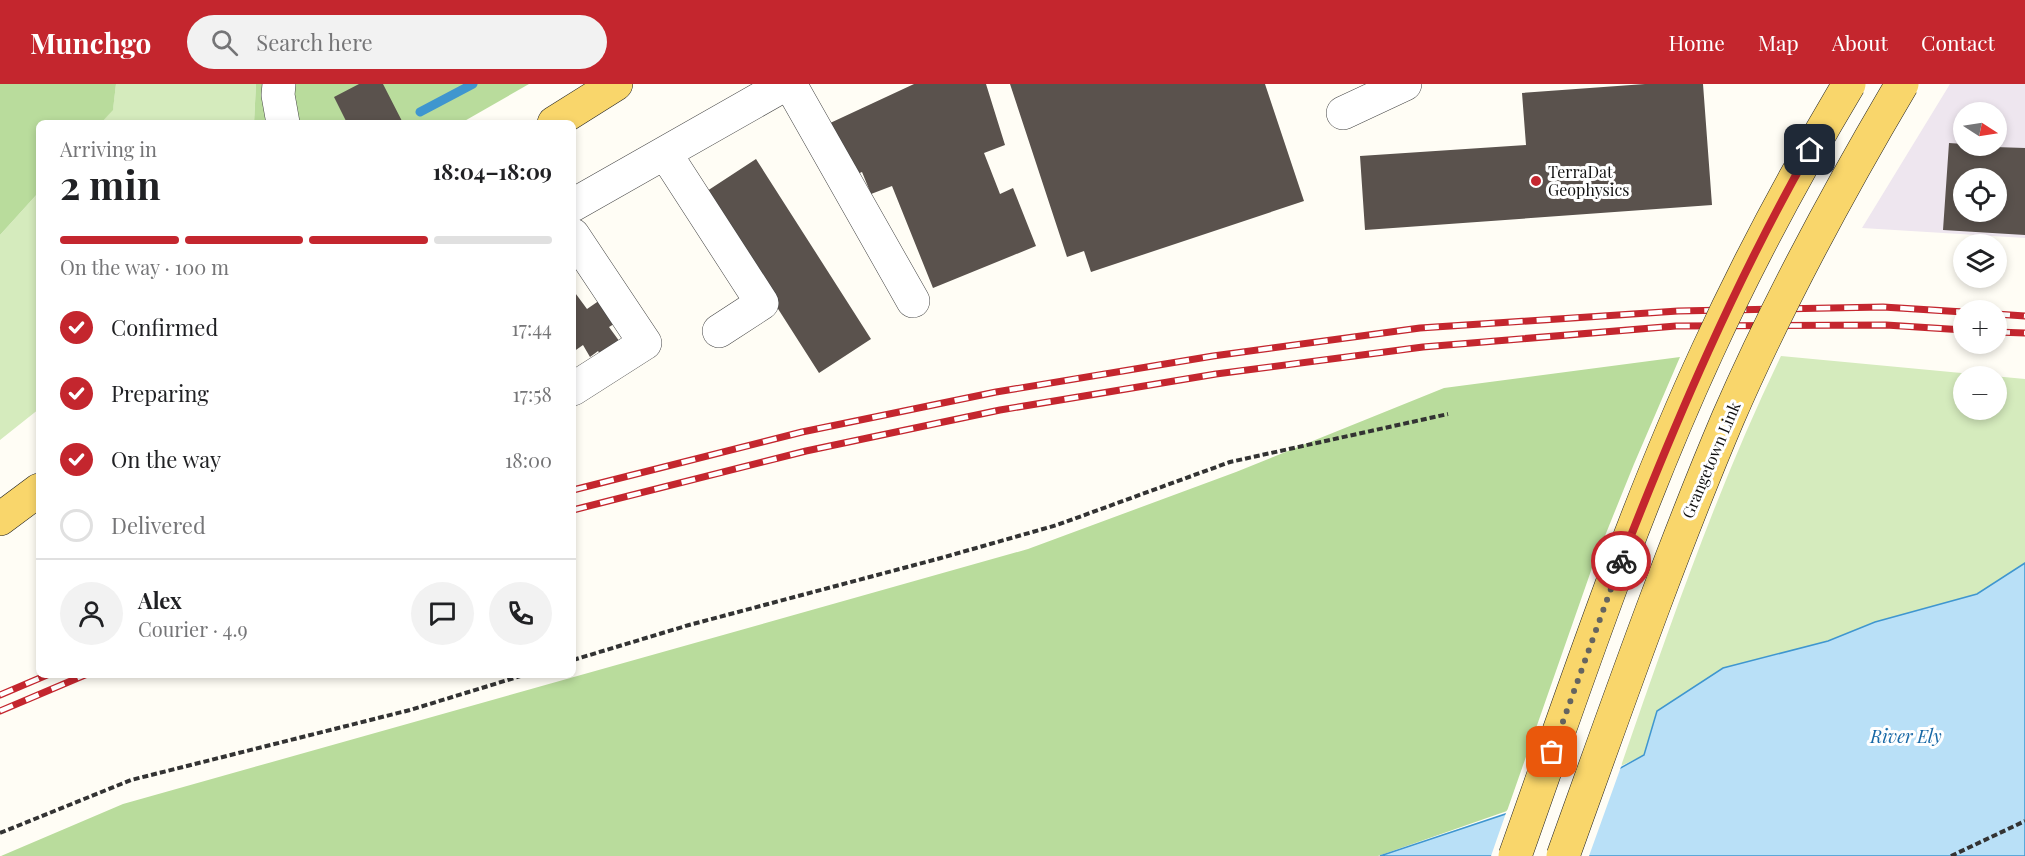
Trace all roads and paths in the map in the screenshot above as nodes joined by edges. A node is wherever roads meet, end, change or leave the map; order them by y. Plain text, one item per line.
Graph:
1 (279, 84) edge
2 (616, 84) edge
3 (788, 84) edge
4 (1405, 84) edge
5 (1849, 84) edge
6 (1902, 84) edge
7 (1343, 112) dead end
8 (282, 120) edge
9 (559, 120) edge
10 (665, 153) junction
11 (576, 203) edge
12 (576, 240) edge
13 (913, 302) dead end
14 (719, 331) dead end
15 (576, 387) edge
16 (1448, 414) dead end
17 (36, 492) edge
18 (0, 519) edge
19 (576, 659) edge
20 (514, 678) edge
21 (2025, 821) edge
22 (0, 833) edge
23 (1515, 856) edge
24 (1563, 856) edge
25 (1951, 856) edge

1 - 8 street
2 - 9 main road
3 - 10 street
3 - 13 street
4 - 7 street
5 - 23 main road, bridge
6 - 24 main road, Grangetown Link, bridge
10 - 11 street
10 - 14 street
12 - 15 street
16 - 19 path
17 - 18 main road
20 - 22 path
21 - 25 path

